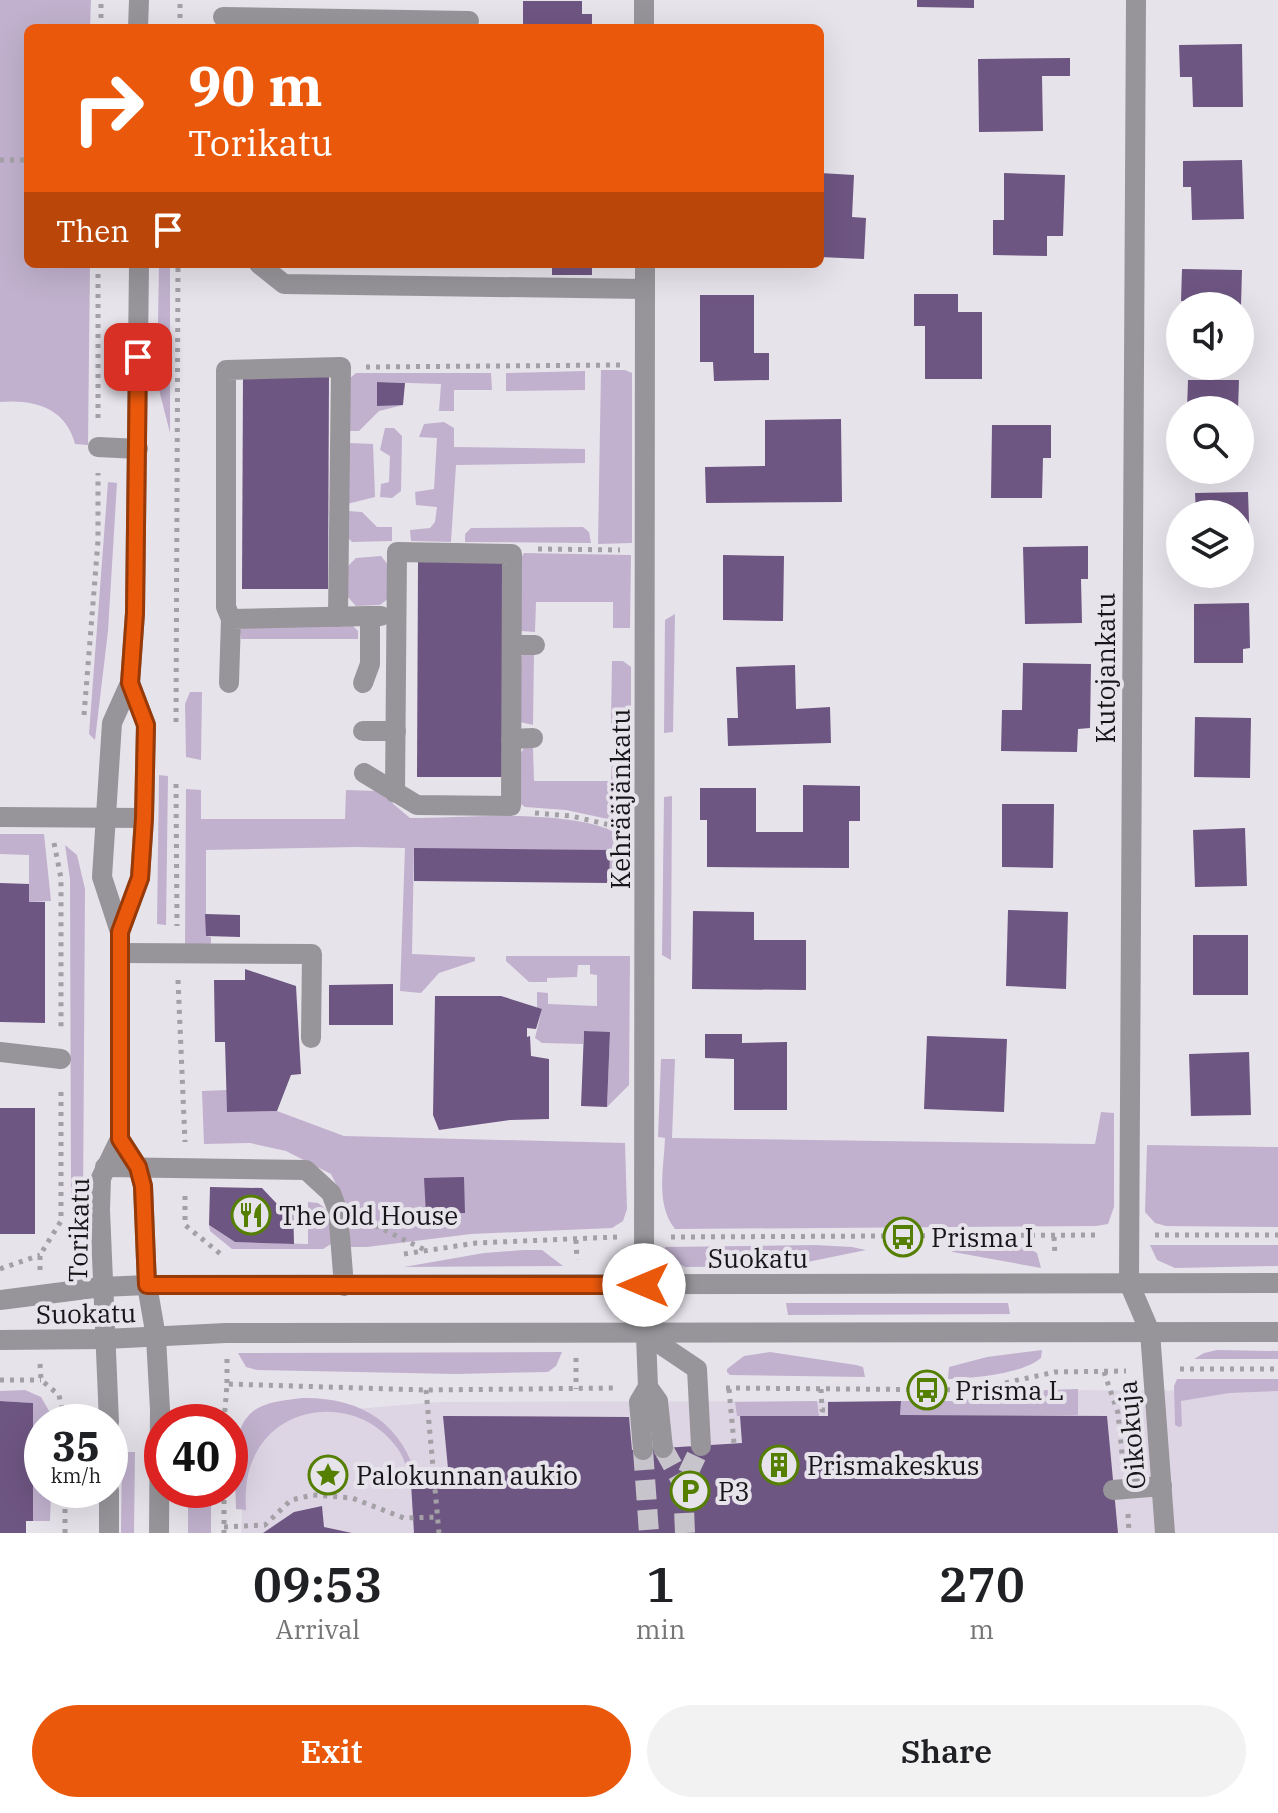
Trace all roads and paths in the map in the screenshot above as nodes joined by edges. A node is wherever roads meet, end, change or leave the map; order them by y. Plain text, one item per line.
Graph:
1 (101, 0) edge
2 (139, 0) edge
3 (180, 0) edge
4 (644, 0) edge
5 (1136, 0) edge
6 (223, 15) edge
7 (470, 16) edge
8 (101, 24) edge
9 (138, 24) edge
10 (180, 24) edge
11 (644, 24) edge
12 (0, 160) edge
13 (24, 160) edge
14 (98, 268) edge
15 (139, 268) edge
16 (178, 268) edge
17 (264, 268) edge
18 (645, 268) edge
19 (645, 289) junction
20 (645, 364) junction
21 (341, 367) junction
22 (98, 447) junction
23 (138, 449) junction
24 (645, 550) junction
25 (512, 554) junction
26 (370, 616) junction
27 (397, 616) junction
28 (338, 617) junction
29 (231, 619) junction
30 (512, 645) junction
31 (535, 645) dead end
32 (130, 683) junction
33 (229, 683) dead end
34 (363, 683) dead end
35 (83, 726) dead end
36 (176, 729) dead end
37 (363, 731) dead end
38 (396, 731) junction
39 (533, 738) dead end
40 (511, 739) junction
41 (364, 773) dead end
42 (176, 775) dead end
43 (395, 793) junction
44 (511, 806) junction
45 (0, 817) edge
46 (57, 818) junction
47 (105, 818) junction
48 (144, 818) junction
49 (646, 830) junction
50 (120, 932) junction
51 (120, 953) junction
52 (177, 955) junction
53 (311, 1038) dead end
54 (0, 1052) edge
55 (61, 1059) junction
56 (120, 1139) junction
57 (105, 1167) junction
58 (138, 1167) junction
59 (186, 1168) junction
60 (331, 1193) junction
61 (1128, 1235) junction
62 (1278, 1235) edge
63 (644, 1238) junction
64 (426, 1251) junction
65 (398, 1255) dead end
66 (226, 1258) dead end
67 (0, 1269) edge
68 (1129, 1283) junction
69 (1278, 1283) edge
70 (147, 1285) junction
71 (644, 1285) junction
72 (344, 1286) junction
73 (102, 1287) junction
74 (0, 1300) edge
75 (1150, 1332) junction
76 (1278, 1332) edge
77 (645, 1334) junction
78 (156, 1337) junction
79 (105, 1339) junction
80 (0, 1340) edge
81 (1278, 1369) edge
82 (1152, 1370) junction
83 (1104, 1372) junction
84 (0, 1380) edge
85 (41, 1380) dead end
86 (648, 1387) junction
87 (698, 1388) junction
88 (729, 1388) junction
89 (821, 1389) junction
90 (426, 1390) junction
91 (108, 1404) edge
92 (225, 1404) edge
93 (828, 1410) dead end
94 (733, 1434) junction
95 (741, 1434) dead end
96 (734, 1444) dead end
97 (701, 1446) tunnel mouth
98 (653, 1449) tunnel mouth
99 (1162, 1486) junction
100 (1119, 1490) junction
101 (65, 1508) edge
102 (109, 1508) edge
103 (224, 1508) edge
104 (438, 1517) junction
105 (265, 1525) junction
106 (224, 1530) edge
107 (65, 1533) edge
108 (109, 1533) edge
109 (159, 1533) edge
110 (266, 1533) edge
111 (439, 1533) edge
112 (1129, 1533) edge
113 (1165, 1533) edge

1 - 8 path
2 - 9 street
3 - 10 path
4 - 11 street
5 - 61 street, Kutojankatu
6 - 7 street
12 - 13 path
14 - 22 path
15 - 23 street, Torikatu
16 - 36 path
17 - 19 street
18 - 19 street, Kehrääjänkatu
19 - 20 street, Kehrääjänkatu
20 - 21 path
20 - 24 street, Kehrääjänkatu
21 - 28 street
21 - 29 street
22 - 23 street
22 - 35 path
23 - 32 street, Torikatu
24 - 25 path
24 - 49 street, Kehrääjänkatu
25 - 27 street
25 - 30 street
26 - 27 street
26 - 28 street
26 - 34 street
27 - 38 street
28 - 29 street
29 - 33 street
30 - 31 street
30 - 40 street
32 - 47 street, Torikatu
32 - 48 street, Torikatu
37 - 38 street
38 - 43 street
39 - 40 street
40 - 44 street
41 - 43 street
42 - 52 path
43 - 44 street
44 - 49 path
45 - 46 street
46 - 47 street
46 - 55 path
47 - 48 street
47 - 50 street, Torikatu
48 - 50 street, Torikatu
49 - 63 street, Kehrääjänkatu
50 - 51 street, Torikatu
51 - 52 street
51 - 56 street, Torikatu
52 - 53 street
52 - 59 path
54 - 55 street
55 - 67 path
56 - 57 street, Torikatu
56 - 58 street
57 - 58 street
57 - 73 street, Torikatu
58 - 59 street
58 - 70 street
59 - 60 street
59 - 66 path
60 - 64 path
60 - 72 street
61 - 62 path
61 - 63 path
61 - 68 street, Kutojankatu
63 - 64 path
63 - 71 street, Kehrääjänkatu
64 - 65 path
68 - 69 street, Suokatu
68 - 71 street, Suokatu
68 - 75 street, Kutojankatu
70 - 72 street, Suokatu
70 - 73 street, Suokatu
70 - 78 street
71 - 72 street, Suokatu
71 - 77 street, Kehrääjänkatu
73 - 74 street, Suokatu
73 - 79 street, Torikatu
75 - 76 street, Suokatu
75 - 77 street, Suokatu
75 - 82 street, Oikokuja
77 - 78 street, Suokatu
77 - 86 street, Kehrääjänkatu
77 - 87 street
78 - 79 street, Suokatu
78 - 109 street
79 - 80 street, Suokatu
79 - 91 street, Torikatu
81 - 82 path
82 - 83 path
82 - 99 street, Oikokuja
83 - 89 path
83 - 100 path
84 - 85 path
86 - 90 path
86 - 98 street, Kehrääjänkatu
87 - 88 path
87 - 97 street
88 - 89 path
88 - 94 path
89 - 93 path
90 - 92 path
90 - 104 path
94 - 95 path
94 - 96 path
99 - 100 street
99 - 113 street, Oikokuja
100 - 112 path
101 - 107 path
102 - 108 street
103 - 106 path
104 - 105 path
104 - 111 path
105 - 106 path
105 - 110 path

